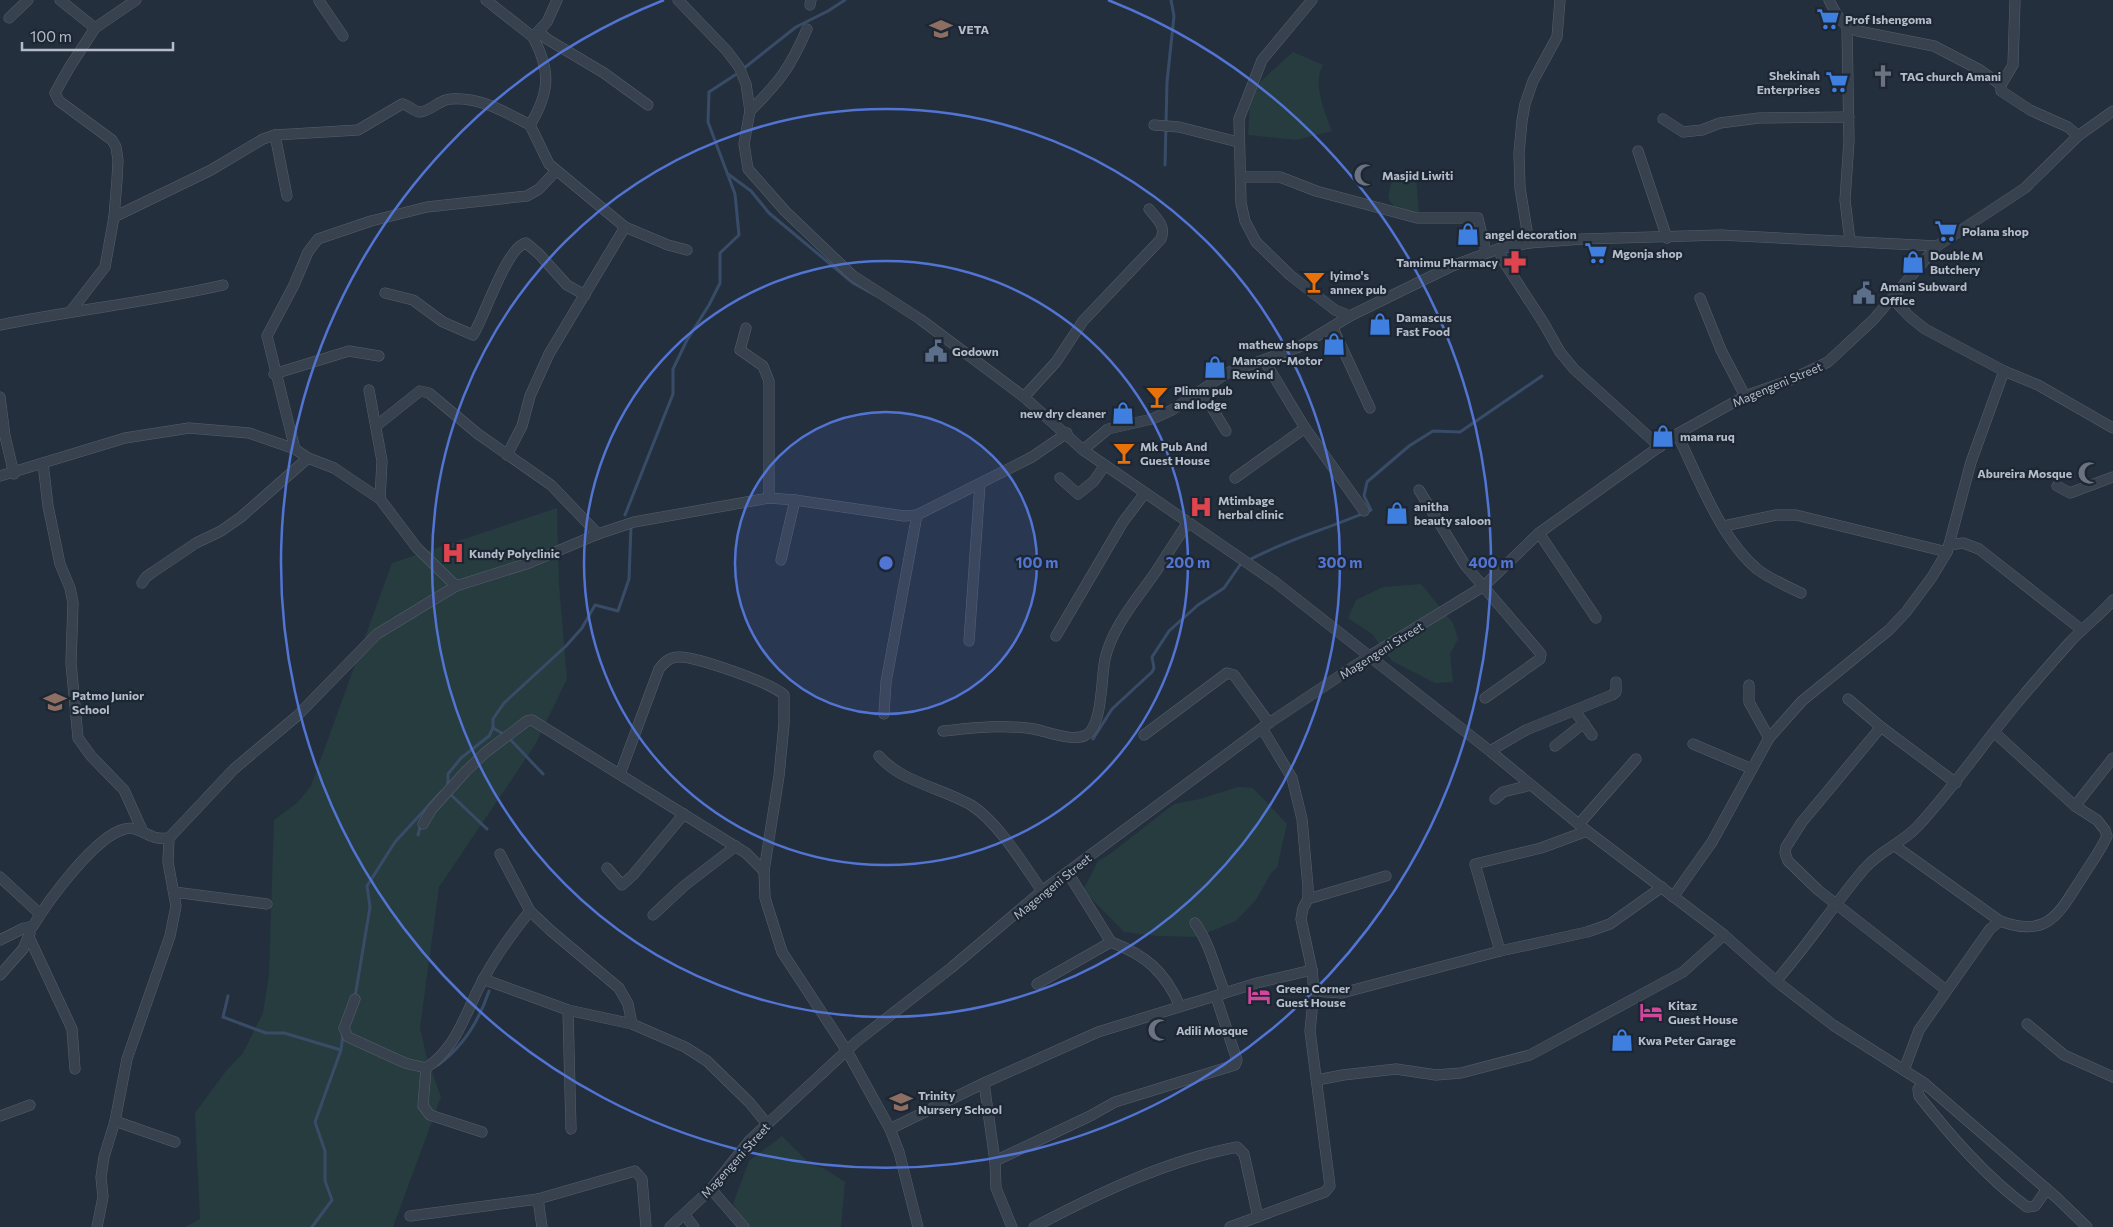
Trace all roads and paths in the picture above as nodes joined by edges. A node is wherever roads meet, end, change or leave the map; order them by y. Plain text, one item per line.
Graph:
1 (28, 0) edge
2 (60, 0) edge
3 (136, 0) edge
4 (317, 0) edge
5 (486, 0) edge
6 (557, 0) edge
7 (678, 0) edge
8 (1312, 0) edge
9 (1560, 0) edge
10 (1829, 0) edge
11 (2015, 0) edge
12 (9, 18) dead end
13 (1847, 27) junction
14 (95, 28) junction
15 (806, 29) dead end
16 (536, 34) junction
17 (343, 36) dead end
18 (2001, 85) junction
19 (648, 105) dead end
20 (750, 111) junction
21 (2113, 111) edge
22 (1849, 117) junction
23 (1663, 119) dead end
24 (530, 125) junction
25 (1154, 125) dead end
26 (275, 135) junction
27 (2078, 136) junction
28 (1238, 142) junction
29 (1638, 151) dead end
30 (556, 171) junction
31 (1242, 177) junction
32 (287, 196) dead end
33 (1149, 210) dead end
34 (114, 216) junction
35 (625, 227) junction
36 (1667, 238) junction
37 (1850, 242) junction
38 (1528, 243) junction
39 (1937, 246) junction
40 (1498, 249) junction
41 (687, 250) dead end
42 (1486, 252) junction
43 (223, 285) dead end
44 (385, 293) dead end
45 (586, 295) junction
46 (1700, 298) dead end
47 (1892, 298) junction
48 (71, 311) junction
49 (1350, 316) junction
50 (0, 325) edge
51 (746, 328) dead end
52 (1333, 328) junction
53 (378, 356) dead end
54 (1264, 360) junction
55 (2004, 371) junction
56 (274, 374) junction
57 (369, 390) dead end
58 (1202, 391) junction
59 (1745, 396) junction
60 (0, 397) edge
61 (1024, 397) junction
62 (1370, 408) dead end
63 (376, 426) junction
64 (2113, 427) edge
65 (1305, 428) junction
66 (1226, 431) dead end
67 (1067, 433) junction
68 (1677, 434) junction
69 (1660, 447) junction
70 (295, 449) junction
71 (1083, 450) junction
72 (507, 455) junction
73 (308, 458) junction
74 (43, 463) junction
75 (1105, 465) junction
76 (14, 474) junction
77 (0, 476) edge
78 (2113, 477) edge
79 (1060, 478) dead end
80 (1235, 478) dead end
81 (980, 484) junction
82 (2056, 486) dead end
83 (1419, 490) dead end
84 (1145, 493) junction
85 (770, 498) junction
86 (380, 499) junction
87 (795, 500) junction
88 (1364, 511) dead end
89 (917, 515) junction
90 (1188, 522) junction
91 (1724, 526) junction
92 (1539, 533) junction
93 (598, 534) junction
94 (1948, 548) junction
95 (780, 560) dead end
96 (142, 583) dead end
97 (456, 586) junction
98 (1484, 586) junction
99 (1801, 593) dead end
100 (2113, 600) edge
101 (1596, 618) dead end
102 (2082, 630) junction
103 (1056, 636) dead end
104 (969, 640) dead end
105 (1368, 657) junction
106 (1616, 682) dead end
107 (1749, 685) dead end
108 (1485, 698) dead end
109 (1848, 699) dead end
110 (1575, 711) junction
111 (884, 714) dead end
112 (1584, 723) junction
113 (1265, 726) junction
114 (1881, 727) junction
115 (943, 731) dead end
116 (1995, 733) junction
117 (1144, 735) dead end
118 (1592, 735) dead end
119 (1769, 738) junction
120 (1694, 744) dead end
121 (1555, 746) dead end
122 (1490, 751) junction
123 (879, 756) dead end
124 (2113, 758) edge
125 (1636, 759) dead end
126 (1752, 769) junction
127 (620, 774) junction
128 (1956, 783) junction
129 (1531, 785) junction
130 (1495, 799) dead end
131 (2075, 806) junction
132 (684, 814) junction
133 (423, 824) dead end
134 (1583, 827) junction
135 (143, 832) junction
136 (169, 838) junction
137 (736, 846) junction
138 (1895, 846) junction
139 (500, 854) dead end
140 (607, 868) dead end
141 (764, 871) junction
142 (1068, 873) junction
143 (1386, 876) dead end
144 (0, 877) edge
145 (1662, 887) junction
146 (1042, 891) junction
147 (174, 892) junction
148 (1673, 897) junction
149 (1308, 899) junction
150 (267, 904) dead end
151 (1836, 906) junction
152 (530, 911) junction
153 (40, 914) junction
154 (652, 915) dead end
155 (2000, 921) junction
156 (1195, 923) dead end
157 (33, 926) junction
158 (1724, 934) junction
159 (29, 937) junction
160 (0, 940) edge
161 (1111, 942) junction
162 (1500, 951) junction
163 (1312, 970) junction
164 (0, 974) edge
165 (483, 979) junction
166 (1776, 980) junction
167 (1037, 984) dead end
168 (1946, 990) junction
169 (1314, 991) junction
170 (1221, 995) junction
171 (356, 999) dead end
172 (1180, 1006) junction
173 (568, 1010) junction
174 (632, 1024) junction
175 (2027, 1024) dead end
176 (847, 1051) junction
177 (426, 1068) junction
178 (75, 1069) dead end
179 (1904, 1070) junction
180 (2113, 1077) edge
181 (1317, 1080) junction
182 (984, 1083) junction
183 (1924, 1083) junction
184 (30, 1105) dead end
185 (0, 1116) edge
186 (115, 1121) junction
187 (767, 1124) junction
188 (571, 1129) dead end
189 (890, 1129) junction
190 (482, 1132) dead end
191 (175, 1142) dead end
192 (995, 1161) junction
193 (711, 1189) junction
194 (2047, 1189) junction
195 (538, 1199) junction
196 (684, 1214) junction
197 (410, 1216) dead end
198 (1258, 1217) junction
199 (96, 1227) edge
200 (542, 1227) edge
201 (646, 1227) edge
202 (670, 1227) edge
203 (694, 1227) edge
204 (744, 1227) edge
205 (918, 1227) edge
206 (1012, 1227) edge
207 (1034, 1227) edge
208 (1230, 1227) edge
209 (2087, 1227) edge

1 - 12 street
2 - 14 street
3 - 14 street
4 - 17 street
5 - 16 street
6 - 16 street
7 - 20 street
8 - 28 street
9 - 38 street
10 - 13 street
11 - 18 street
13 - 18 street
13 - 22 street
14 - 34 street
15 - 20 street
16 - 19 street
16 - 24 street
18 - 27 street
20 - 61 street
21 - 27 street, Magengeni Street
22 - 23 street
22 - 37 street
24 - 26 street
24 - 30 street
25 - 28 street
26 - 32 street
26 - 34 street
27 - 39 street, Magengeni Street
28 - 31 street
29 - 36 street
30 - 35 street
30 - 56 street
31 - 42 street
31 - 49 street
33 - 61 street
34 - 48 street
35 - 41 street
35 - 45 street
36 - 37 street
36 - 38 street
37 - 39 street
38 - 40 street
39 - 47 street, Magengeni Street
40 - 42 street
40 - 69 street
42 - 49 street
43 - 48 street
44 - 45 street
45 - 72 street
46 - 59 street
47 - 55 street
47 - 59 street, Magengeni Street
48 - 50 street
49 - 52 street
51 - 85 street
52 - 54 street
52 - 62 street
53 - 56 street
54 - 58 street
54 - 65 street
55 - 64 street
55 - 94 street
56 - 70 street
57 - 63 street
58 - 66 street
58 - 71 street
59 - 68 street, Magengeni Street
60 - 76 street
61 - 67 street
63 - 72 street
63 - 86 street
65 - 80 street
65 - 88 street
67 - 71 street
67 - 81 street
68 - 69 street, Magengeni Street
68 - 91 street
69 - 92 street, Magengeni Street
70 - 73 street
70 - 74 street
71 - 75 street
72 - 93 street
73 - 86 street
73 - 96 street
74 - 76 street
74 - 135 street
75 - 79 street
75 - 84 street
76 - 77 street
78 - 82 street
81 - 89 street
81 - 104 street
83 - 98 street
84 - 90 street
84 - 103 street
85 - 87 street
85 - 93 street
86 - 97 street
87 - 89 street
87 - 95 street
89 - 111 street
90 - 105 street
90 - 115 street
91 - 94 street
91 - 99 street
92 - 98 street, Magengeni Street
92 - 101 street
93 - 97 street
94 - 102 street
94 - 119 street
97 - 136 street
98 - 105 street, Magengeni Street
98 - 108 street
100 - 102 street
102 - 116 street
105 - 113 street, Magengeni Street
105 - 122 street
106 - 110 street
107 - 119 street
109 - 114 street
110 - 112 street
110 - 122 street
112 - 118 street
112 - 121 street
113 - 117 street
113 - 142 street, Magengeni Street
113 - 149 street
114 - 128 street
114 - 151 street
116 - 128 street
116 - 131 street
119 - 126 street
120 - 126 street
122 - 129 street
123 - 146 street
124 - 131 street
125 - 134 street
126 - 148 street
127 - 132 street
127 - 133 street
127 - 141 street
128 - 138 street
129 - 130 street
129 - 134 street
131 - 155 street
132 - 137 street
132 - 140 street
134 - 145 street
134 - 162 street
135 - 136 street
135 - 153 street
136 - 147 street
137 - 141 street
137 - 154 street
138 - 151 street
138 - 155 street
139 - 152 street
141 - 176 street
142 - 146 street, Magengeni Street
142 - 161 street
143 - 149 street
144 - 153 street
145 - 148 street
145 - 162 street
146 - 176 street, Magengeni Street
147 - 150 street
147 - 186 street
148 - 158 street
149 - 163 street
151 - 166 street
151 - 168 street
152 - 165 street
152 - 174 street
153 - 157 street
155 - 168 street
156 - 170 street
157 - 159 street
157 - 160 street
158 - 166 street
158 - 181 street
159 - 164 street
159 - 178 street
161 - 167 street
161 - 172 street
162 - 169 street
163 - 169 street
163 - 170 street
165 - 173 street
165 - 177 street
166 - 179 street
168 - 179 street
169 - 181 street
170 - 172 street
170 - 192 street
171 - 177 street
172 - 182 street
173 - 174 street
173 - 188 street
174 - 187 street
175 - 180 street
176 - 187 street, Magengeni Street
176 - 189 street
177 - 190 street
179 - 183 street
181 - 198 street
182 - 189 street
182 - 192 street
183 - 194 street
183 - 194 street
184 - 185 street
186 - 191 street
186 - 199 street
187 - 193 street, Magengeni Street
189 - 205 street
192 - 206 street
193 - 196 street, Magengeni Street
193 - 204 street
194 - 209 street
195 - 197 street
195 - 200 street
195 - 201 street
196 - 202 street, Magengeni Street
196 - 203 street
198 - 207 street
198 - 208 street

